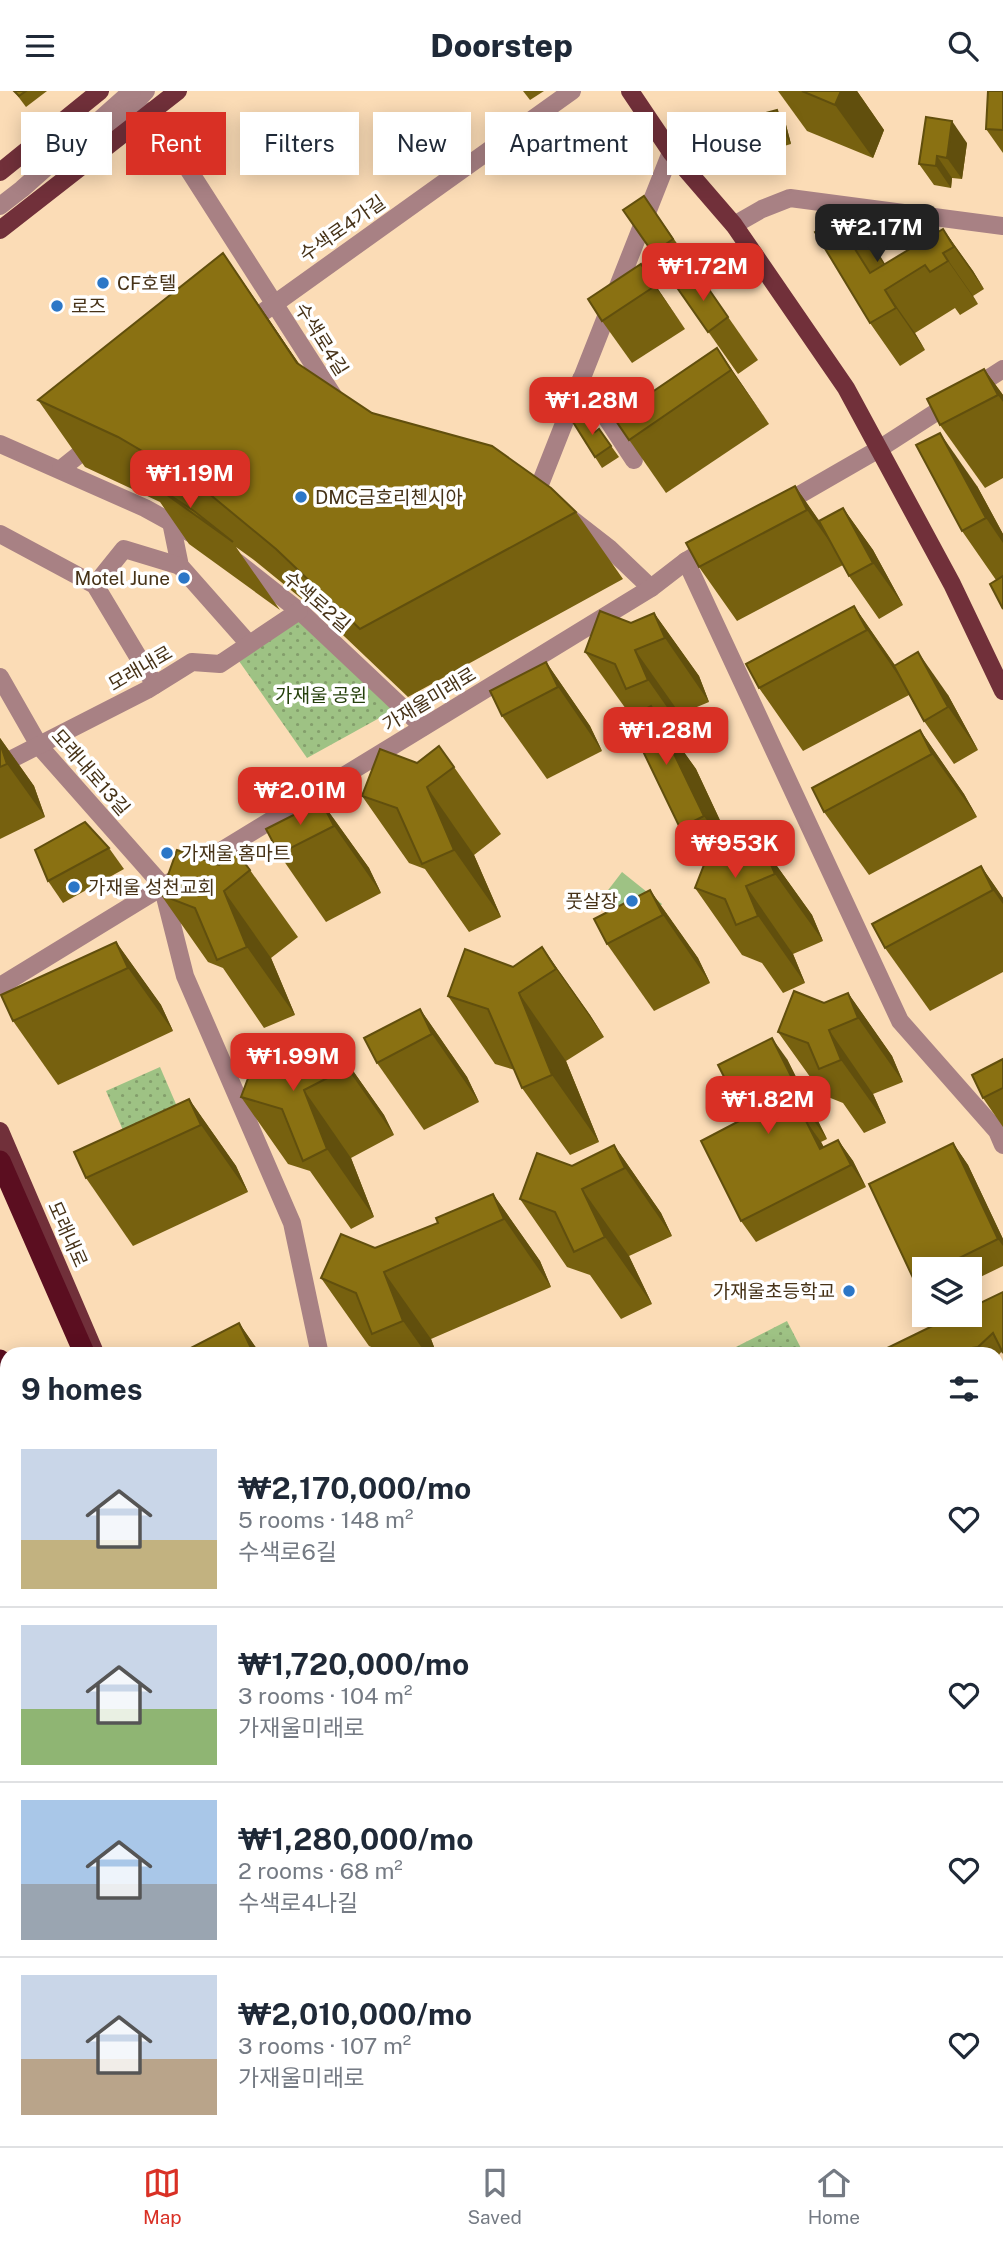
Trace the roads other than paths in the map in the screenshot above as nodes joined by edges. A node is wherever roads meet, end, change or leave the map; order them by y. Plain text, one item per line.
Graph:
1 (100, 91) edge
2 (132, 91) edge
3 (146, 91) edge
4 (178, 91) edge
5 (572, 91) edge
6 (630, 91) edge
7 (152, 111) junction
8 (112, 128) edge
9 (112, 142) edge
10 (667, 146) edge
11 (667, 162) edge
12 (0, 172) edge
13 (69, 175) edge
14 (691, 175) edge
15 (0, 206) edge
16 (734, 225) junction
17 (1003, 226) edge
18 (0, 230) edge
19 (274, 302) junction
20 (231, 336) edge
21 (1003, 369) edge
22 (581, 379) junction
23 (350, 413) edge
24 (114, 427) edge
25 (0, 444) edge
26 (879, 449) junction
27 (634, 460) edge
28 (61, 469) junction
29 (770, 512) edge
30 (170, 522) junction
31 (734, 533) edge
32 (0, 534) edge
33 (206, 542) edge
34 (227, 555) edge
35 (686, 561) junction
36 (180, 566) junction
37 (95, 585) junction
38 (651, 588) junction
39 (299, 611) junction
40 (249, 644) junction
41 (0, 677) edge
42 (155, 685) junction
43 (1003, 691) edge
44 (423, 727) junction
45 (40, 747) junction
46 (0, 765) edge
47 (162, 885) junction
48 (0, 986) edge
49 (0, 1131) edge
50 (1003, 1145) edge
51 (0, 1160) edge
52 (82, 1347) edge
53 (93, 1347) edge
54 (318, 1347) edge

1 - 12 main road
2 - 15 street
3 - 8 street
4 - 7 main road
5 - 19 street, 수색로4가길
6 - 10 main road
7 - 9 main road
7 - 19 street, 수색로4길
11 - 22 street
13 - 18 main road
14 - 16 main road
16 - 17 street
16 - 26 main road
19 - 20 street
19 - 23 street, 수색로4길
21 - 26 street
22 - 27 street
22 - 38 street
24 - 28 street
25 - 28 street
26 - 29 street
26 - 43 main road
28 - 30 street
30 - 33 street
30 - 36 street
31 - 35 street, 가재울미래로
32 - 37 street
34 - 39 street, 수색로2길
35 - 38 street, 가재울미래로
35 - 50 street
36 - 37 street
36 - 40 street
37 - 42 street
38 - 44 street, 가재울미래로
39 - 40 street, 모래내로
39 - 44 street, 수색로2길
40 - 42 street, 모래내로
41 - 45 street, 모래내로13길
42 - 45 street, 모래내로
44 - 47 street, 가재울미래로
45 - 46 street, 모래내로
45 - 47 street, 모래내로13길
47 - 48 street, 가재울미래로
47 - 54 street
49 - 53 main road, 모래내로
51 - 52 highway

